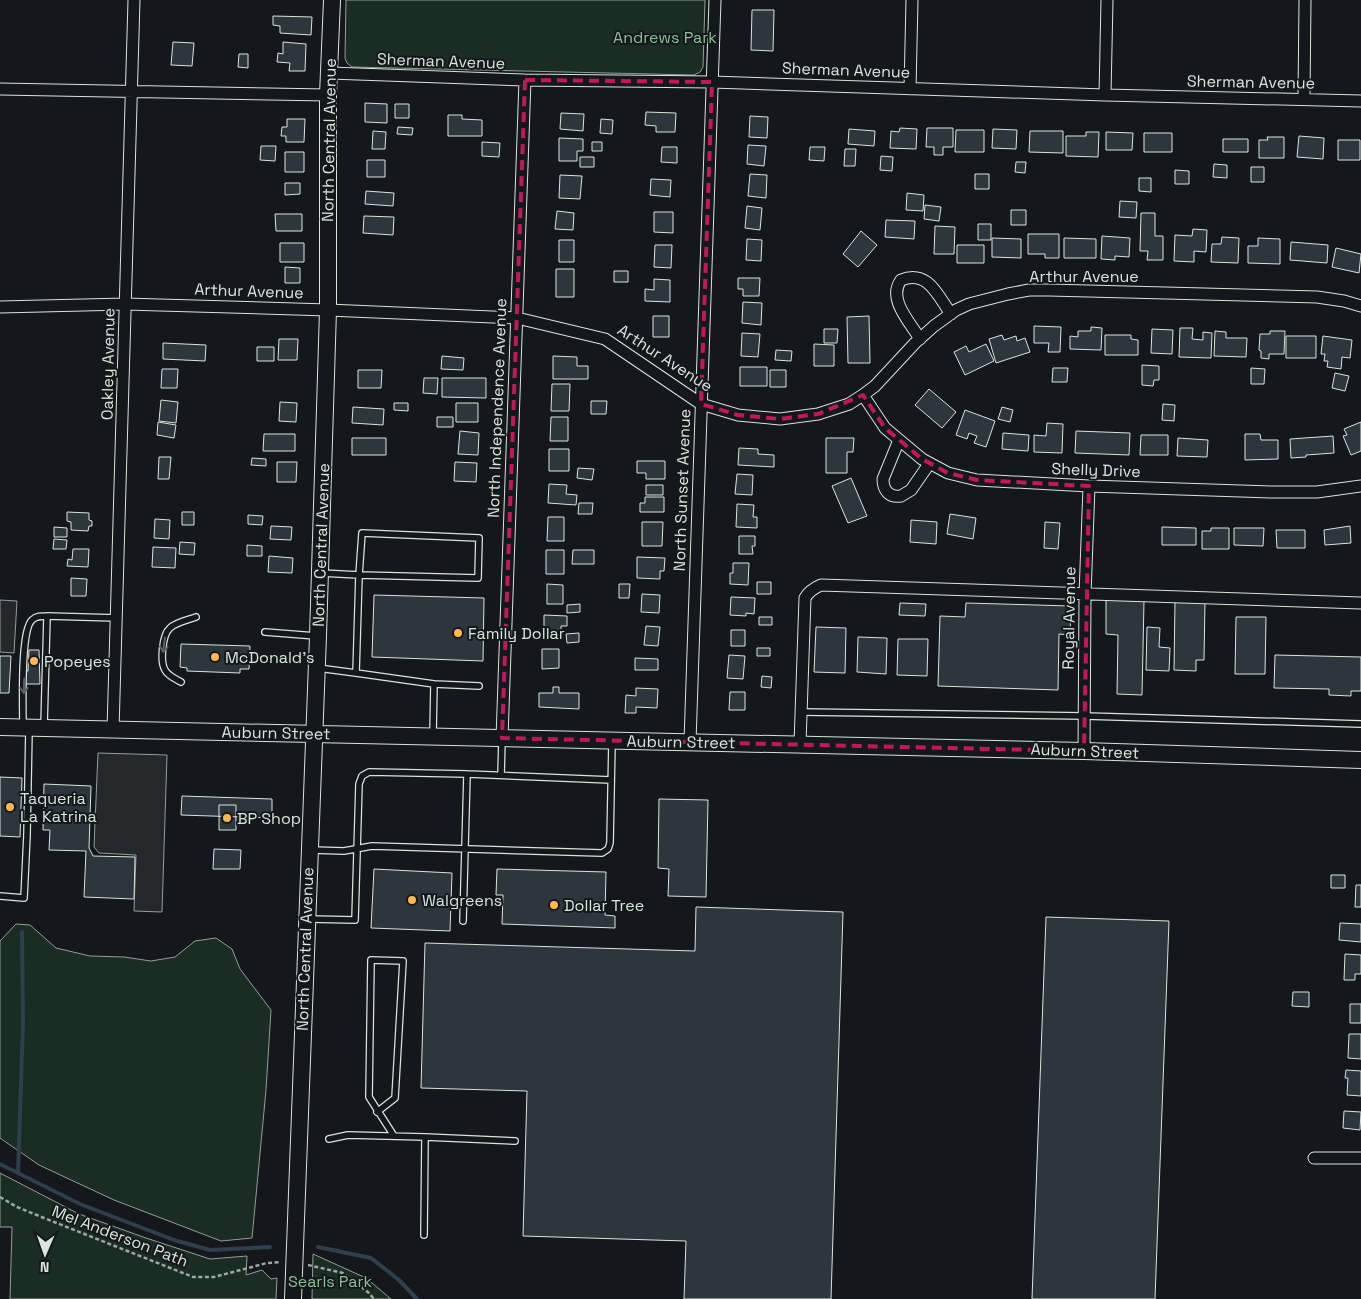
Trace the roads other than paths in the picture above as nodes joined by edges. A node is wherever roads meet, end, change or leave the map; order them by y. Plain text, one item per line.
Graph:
1 (134, 0) edge
2 (332, 0) edge
3 (715, 0) edge
4 (912, 0) edge
5 (1107, 0) edge
6 (1306, 0) edge
7 (330, 73) junction
8 (525, 80) junction
9 (712, 82) junction
10 (0, 89) edge
11 (910, 89) junction
12 (131, 91) junction
13 (328, 95) junction
14 (1105, 95) junction
15 (1304, 99) junction
16 (1361, 101) edge
17 (125, 304) junction
18 (1361, 306) edge
19 (0, 307) edge
20 (328, 310) junction
21 (951, 314) junction
22 (517, 318) junction
23 (920, 339) junction
24 (863, 395) junction
25 (701, 404) junction
26 (899, 440) junction
27 (929, 464) junction
28 (1089, 486) junction
29 (1361, 486) edge
30 (320, 573) junction
31 (359, 575) junction
32 (1085, 595) junction
33 (1361, 603) edge
34 (46, 616) junction
35 (196, 617) dead end
36 (117, 618) junction
37 (265, 632) dead end
38 (318, 636) junction
39 (317, 668) junction
40 (356, 673) junction
41 (181, 682) dead end
42 (434, 684) junction
43 (479, 686) dead end
44 (801, 712) junction
45 (1084, 716) junction
46 (1361, 724) edge
47 (0, 727) edge
48 (32, 728) junction
49 (113, 730) junction
50 (314, 734) junction
51 (432, 736) junction
52 (502, 738) junction
53 (612, 740) junction
54 (690, 742) junction
55 (800, 744) junction
56 (1084, 751) junction
57 (1361, 760) edge
58 (467, 774) junction
59 (501, 776) junction
60 (611, 780) junction
61 (357, 848) junction
62 (465, 848) junction
63 (309, 850) junction
64 (0, 896) edge
65 (306, 919) junction
66 (462, 922) dead end
67 (377, 1112) junction
68 (394, 1136) junction
69 (425, 1137) junction
70 (330, 1140) dead end
71 (515, 1141) dead end
72 (1314, 1158) dead end
73 (1361, 1158) edge
74 (424, 1235) dead end
75 (293, 1299) edge

1 - 12 street, Oakley Avenue
2 - 7 main road, North Central Avenue
3 - 9 street, North Sunset Avenue
4 - 11 street
5 - 14 street
6 - 15 street
7 - 8 street, Sherman Avenue
7 - 13 main road, North Central Avenue
8 - 9 street, Sherman Avenue
8 - 22 street, North Independence Avenue
9 - 11 street, Sherman Avenue
9 - 25 street, North Sunset Avenue
10 - 12 street
11 - 14 street, Sherman Avenue
12 - 13 street
12 - 17 street, Oakley Avenue
13 - 20 main road, North Central Avenue
14 - 15 street, Sherman Avenue
15 - 16 street, Sherman Avenue
17 - 19 street, Arthur Avenue
17 - 20 street, Arthur Avenue
17 - 36 street, Oakley Avenue
18 - 21 street, Arthur Avenue
20 - 22 street, Arthur Avenue
20 - 30 main road, North Central Avenue
21 - 23 street, Arthur Avenue
21 - 23 street
22 - 25 street, Arthur Avenue
22 - 52 street, North Independence Avenue
23 - 24 street, Arthur Avenue
24 - 25 street, Arthur Avenue
24 - 26 street, Shelly Drive
25 - 54 street, North Sunset Avenue
26 - 27 street, Shelly Drive
26 - 27 street
27 - 28 street, Shelly Drive
28 - 29 street, Shelly Drive
28 - 32 street, Royal Avenue
30 - 31 lane
30 - 38 main road, North Central Avenue
31 - 31 lane
31 - 40 lane
32 - 33 street
32 - 44 street
32 - 45 street, Royal Avenue
34 - 36 lane
34 - 48 lane
34 -> 48 lane
35 -> 41 lane
36 - 49 street, Oakley Avenue
37 - 38 lane
38 - 39 main road, North Central Avenue
39 - 40 lane
39 - 50 main road, North Central Avenue
40 - 42 lane
42 - 43 lane
42 - 51 lane
44 - 45 lane
44 - 55 street
45 - 46 lane
45 - 56 street, Royal Avenue
47 - 48 main road, Auburn Street
48 - 49 main road, Auburn Street
48 - 64 lane
49 - 50 main road, Auburn Street
50 - 51 main road, Auburn Street
50 - 63 main road, North Central Avenue
51 - 52 main road, Auburn Street
52 - 53 main road, Auburn Street
52 - 59 lane
53 - 54 main road, Auburn Street
53 - 60 lane
54 - 55 main road, Auburn Street
55 - 56 main road, Auburn Street
56 - 57 main road, Auburn Street
58 - 59 lane
58 - 61 lane
58 - 62 lane
59 - 60 lane
60 - 62 lane
61 - 62 lane
61 - 63 lane
61 - 65 lane
62 - 66 lane
63 - 65 main road, North Central Avenue
65 - 75 main road, North Central Avenue
67 - 67 lane
67 - 68 lane
68 - 69 lane
68 - 70 lane
69 - 71 lane
69 - 74 lane
72 - 73 street

